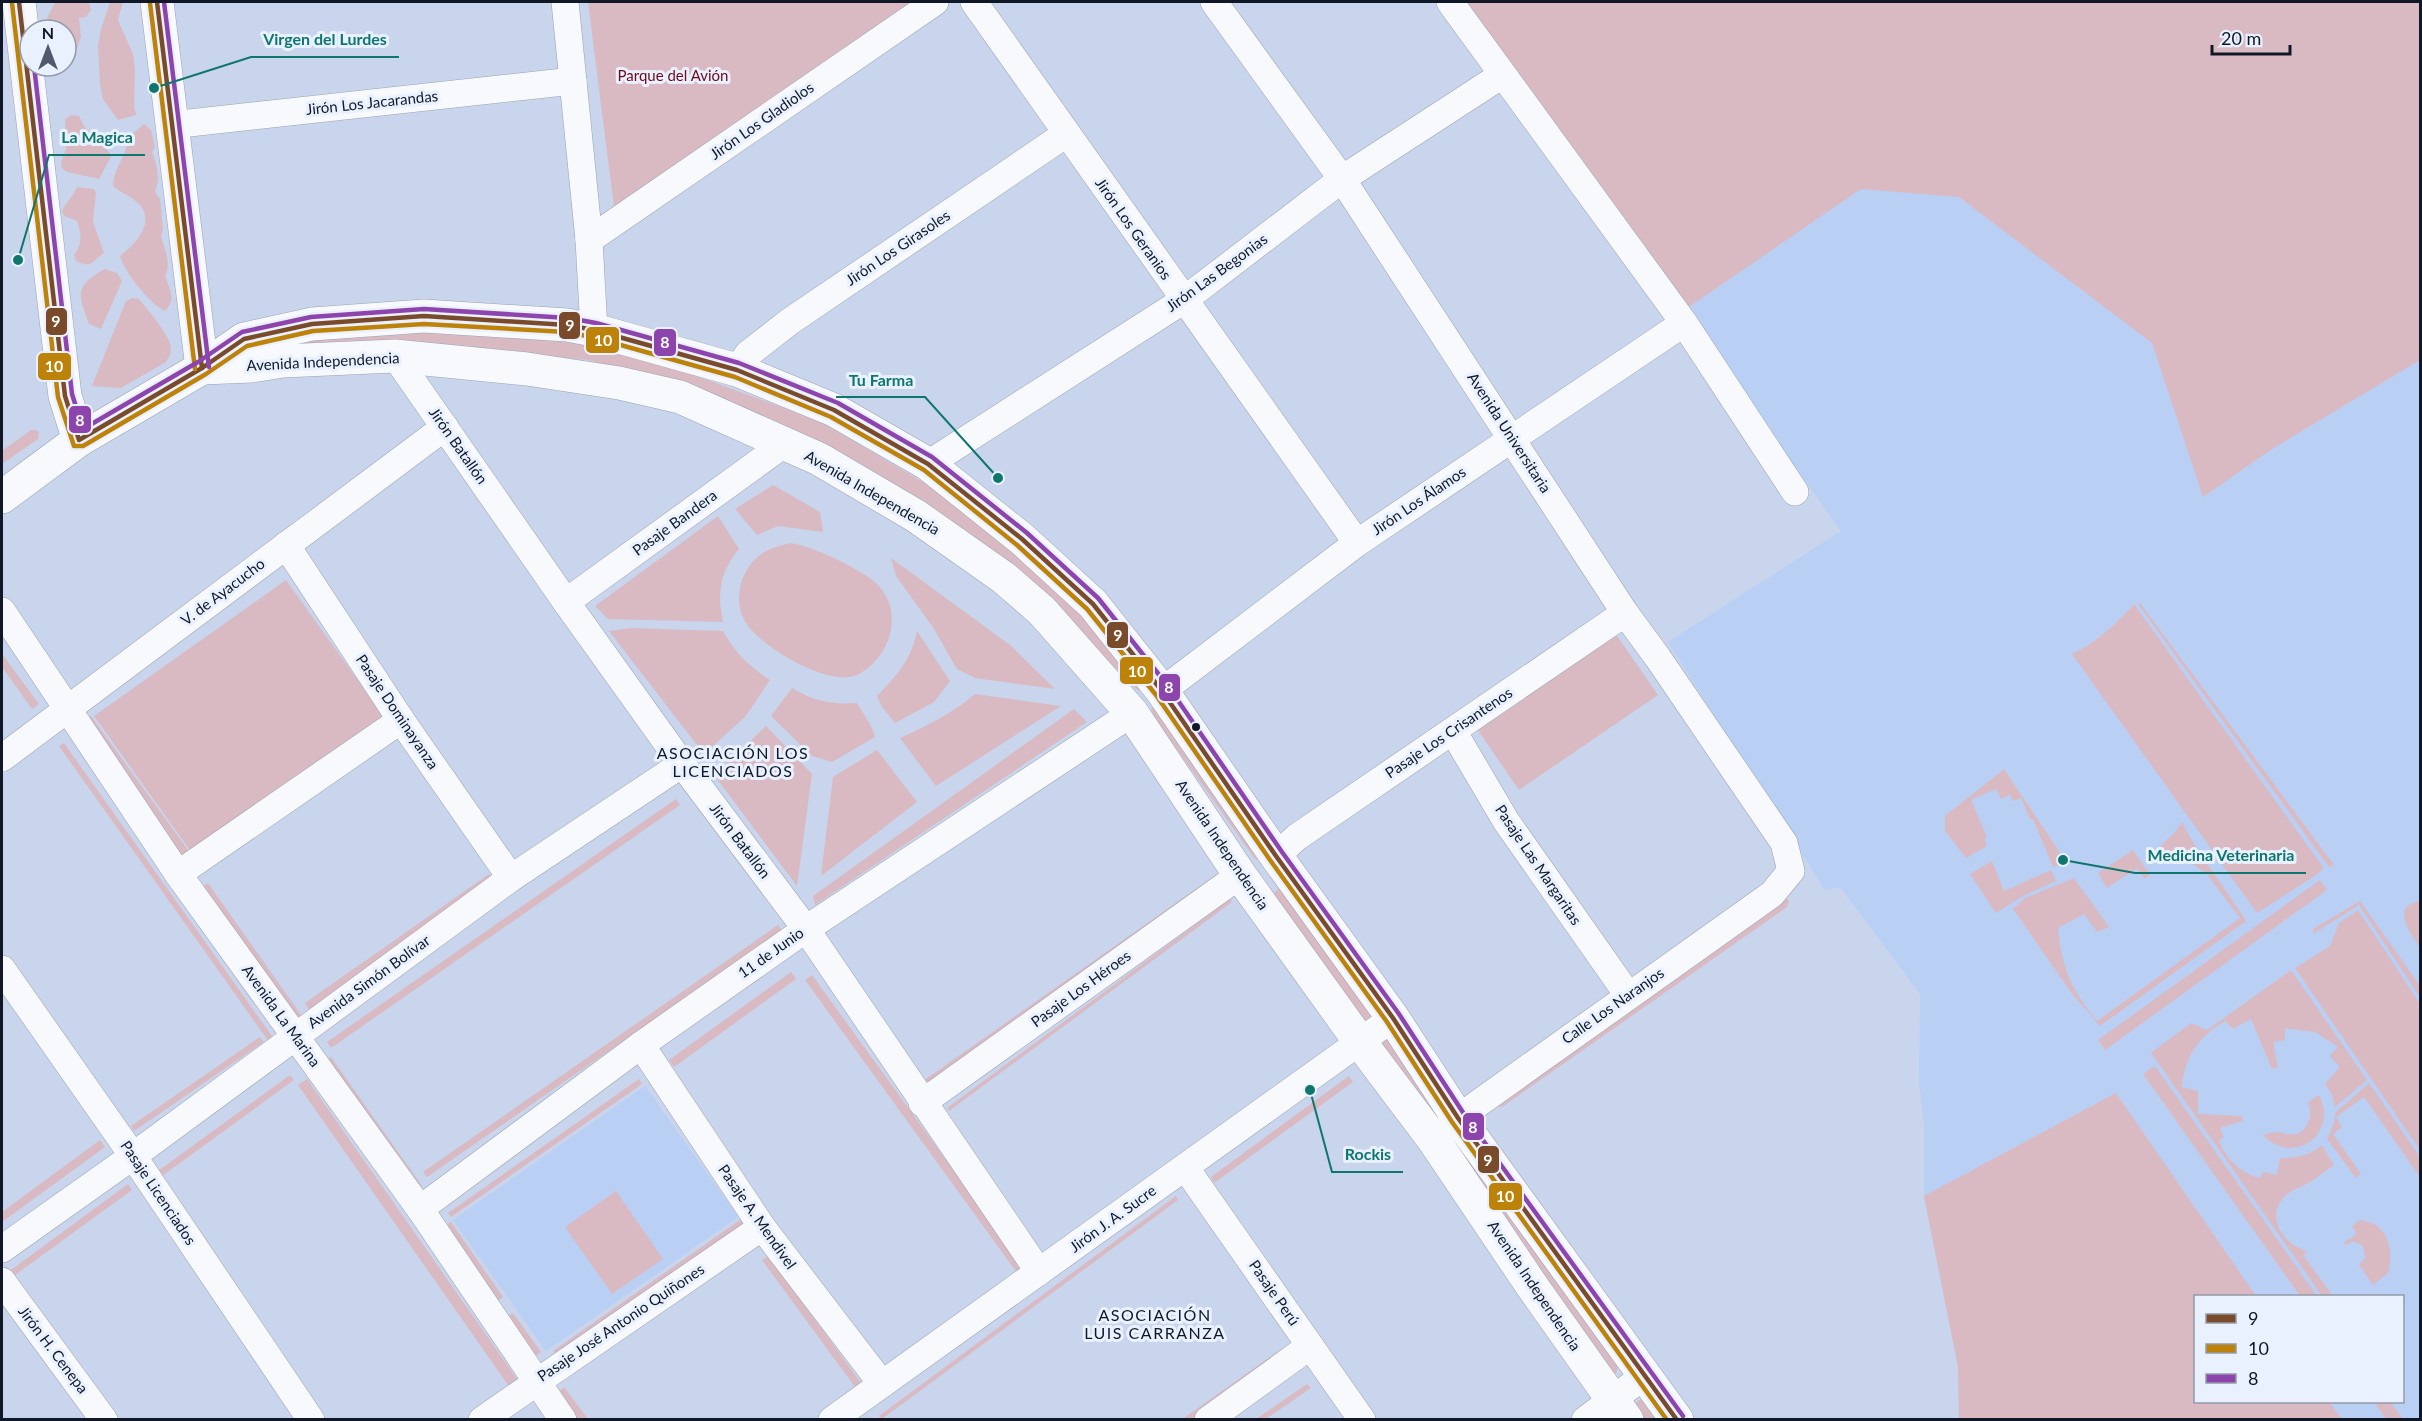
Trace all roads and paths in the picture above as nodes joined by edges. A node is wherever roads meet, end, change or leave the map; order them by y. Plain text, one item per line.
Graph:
1 (19, 2) edge
2 (157, 2) edge
3 (565, 2) edge
4 (935, 2) edge
5 (974, 2) edge
6 (1214, 2) edge
7 (1450, 2) edge
8 (1502, 75) junction
9 (573, 81) junction
10 (171, 125) junction
11 (1066, 134) junction
12 (1342, 179) junction
13 (589, 240) junction
14 (1184, 300) junction
15 (1684, 323) junction
16 (594, 330) junction
17 (395, 356) junction
18 (202, 368) junction
19 (737, 370) junction
20 (445, 426) junction
21 (1512, 437) junction
22 (79, 440) junction
23 (784, 444) junction
24 (928, 464) junction
25 (1795, 492) dead end
26 (2, 497) edge
27 (1356, 543) junction
28 (286, 545) junction
29 (566, 602) junction
30 (2, 611) edge
31 (1625, 613) junction
32 (1162, 691) junction
33 (67, 708) junction
34 (1132, 712) junction
35 (401, 720) junction
36 (1453, 731) junction
37 (2, 758) edge
38 (682, 764) junction
39 (1275, 856) junction
40 (1791, 871) joint
41 (178, 874) junction
42 (1240, 875) junction
43 (511, 878) junction
44 (806, 929) junction
45 (2, 969) edge
46 (1628, 996) junction
47 (1393, 1018) junction
48 (295, 1036) junction
49 (1360, 1042) junction
50 (641, 1045) junction
51 (922, 1103) junction
52 (1458, 1118) junction
53 (1433, 1139) junction
54 (133, 1156) junction
55 (1185, 1167) junction
56 (420, 1209) junction
57 (762, 1227) junction
58 (2, 1249) edge
59 (1563, 1263) junction
60 (1039, 1272) junction
61 (2, 1281) edge
62 (1532, 1286) junction
63 (1310, 1346) junction
64 (1644, 1376) junction
65 (536, 1381) junction
66 (882, 1384) junction
67 (1619, 1409) edge
68 (844, 1416) edge
69 (104, 1419) edge
70 (311, 1419) edge
71 (482, 1419) edge
72 (564, 1419) edge
73 (1208, 1419) edge
74 (1362, 1419) edge
75 (1585, 1419) edge
76 (1677, 1419) edge

1 - 22 main road
2 - 10 main road
3 - 9 street
4 - 13 street, Jirón Los Gladiolos
5 - 11 street, Jirón Los Geranios
6 - 12 street, Avenida Universitaria
7 - 8 street
8 - 12 street, Jirón Las Begonias
8 - 15 street
9 - 10 street, Jirón Los Jacarandas
9 - 13 street
10 - 18 main road
11 - 14 street, Jirón Los Geranios
11 - 19 street, Jirón Los Girasoles
12 - 14 street, Jirón Las Begonias
12 - 21 street, Avenida Universitaria
13 - 16 street
14 - 24 street, Jirón Las Begonias
14 - 27 street, Jirón Los Geranios
15 - 21 street, Jirón Los Álamos
15 - 25 street
16 - 18 main road, Avenida Independencia
16 - 19 main road, Avenida Independencia
17 - 18 main road, Avenida Independencia
17 - 20 street, Jirón Batallón
17 - 23 main road, Avenida Independencia
18 - 22 main road
19 - 24 main road, Avenida Independencia
20 - 28 street, V. de Ayacucho
20 - 29 street, Jirón Batallón
21 - 27 street, Jirón Los Álamos
21 - 31 street, Avenida Universitaria
22 - 26 main road
23 - 29 street, Pasaje Bandera
23 - 34 main road, Avenida Independencia
24 - 32 main road, Avenida Independencia
27 - 32 street, Jirón Los Álamos
28 - 33 street, V. de Ayacucho
28 - 35 street, Pasaje Dominayanza
29 - 38 street, Jirón Batallón
30 - 33 street, Avenida La Marina
31 - 36 street, Pasaje Los Crisantenos
31 - 40 street, Avenida Universitaria
32 - 39 main road, Avenida Independencia
33 - 37 street, V. de Ayacucho
33 - 41 street, Avenida La Marina
34 - 42 main road, Avenida Independencia
34 - 44 street, 11 de Junio
35 - 41 street
35 - 43 street, Pasaje Dominayanza
36 - 39 street, Pasaje Los Crisantenos
36 - 46 street, Pasaje Las Margaritas
38 - 43 street, Avenida Simón Bolívar
38 - 44 street, Jirón Batallón
39 - 47 main road, Avenida Independencia
40 - 46 street, Calle Los Naranjos
41 - 48 street, Avenida La Marina
42 - 49 main road, Avenida Independencia
42 - 51 street, Pasaje Los Héroes
43 - 48 street, Avenida Simón Bolívar
44 - 50 street, 11 de Junio
44 - 51 street, Jirón Batallón
45 - 54 street, Pasaje Licenciados
46 - 52 street, Calle Los Naranjos
47 - 49 street, Jirón J. A. Sucre
47 - 52 main road, Avenida Independencia
48 - 54 street, Avenida Simón Bolívar
48 - 56 street, Avenida La Marina
49 - 53 main road, Avenida Independencia
49 - 55 street, Jirón J. A. Sucre
50 - 56 street, 11 de Junio
50 - 57 street, Pasaje A. Mendivel
51 - 60 street, Jirón Batallón
52 - 53 street, Calle Los Naranjos
52 - 59 main road, Avenida Independencia
53 - 62 main road, Avenida Independencia
54 - 58 street, Avenida Simón Bolívar
54 - 70 street, Pasaje Licenciados
55 - 60 street, Jirón J. A. Sucre
55 - 63 street, Pasaje Perú
56 - 65 street, Avenida La Marina
57 - 65 street, Pasaje José Antonio Quiñones
57 - 66 street, Pasaje A. Mendivel
59 - 62 main road
59 - 64 main road, Avenida Independencia
60 - 66 street, Jirón J. A. Sucre
61 - 69 street, Jirón H. Cenepa
62 - 67 main road, Avenida Independencia
63 - 73 street
63 - 74 street, Pasaje Perú
64 - 67 street
64 - 76 main road, Avenida Independencia
65 - 71 street, Pasaje José Antonio Quiñones
65 - 72 street, Avenida La Marina
66 - 68 street, Jirón J. A. Sucre
67 - 75 street

